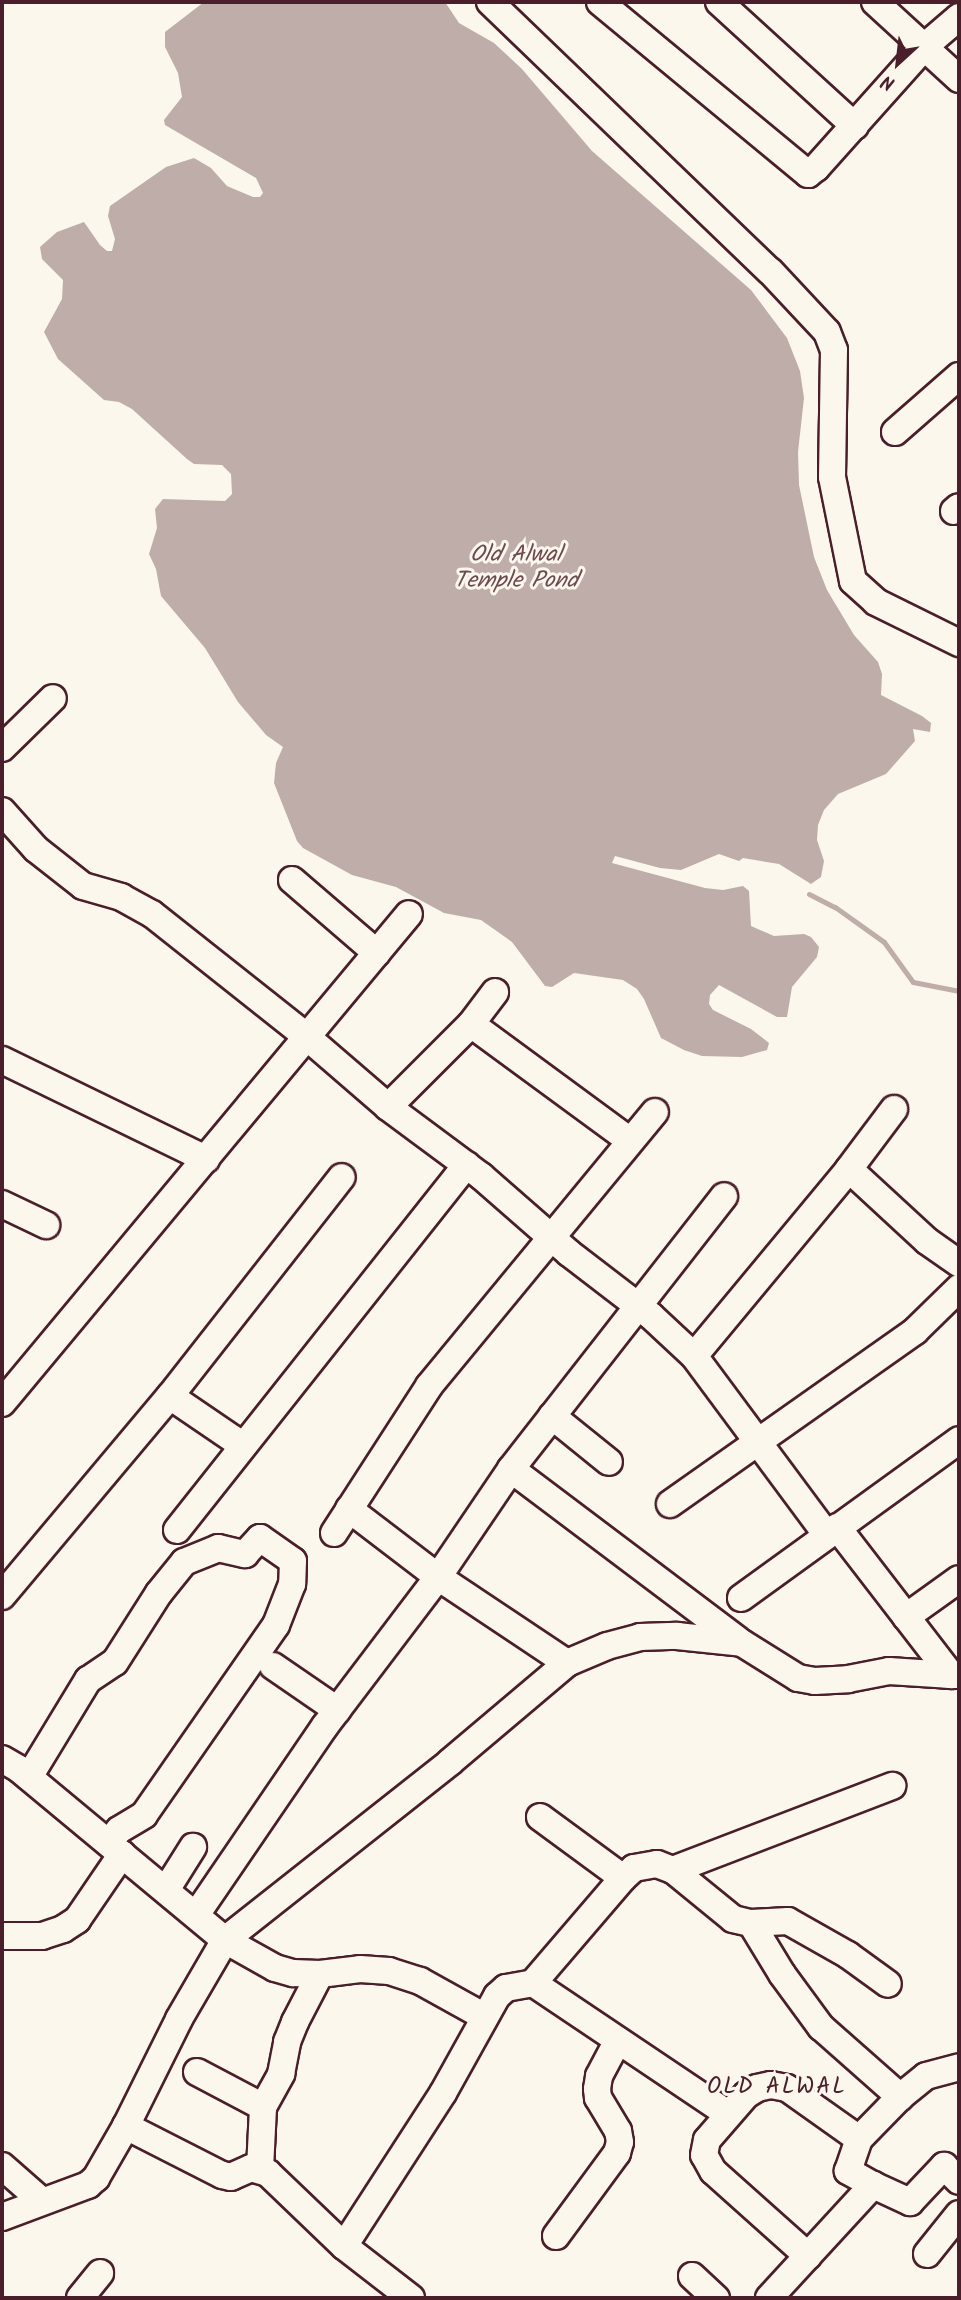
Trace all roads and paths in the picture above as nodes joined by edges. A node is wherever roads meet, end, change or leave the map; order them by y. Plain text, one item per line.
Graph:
1 (490, 2) edge
2 (600, 2) edge
3 (719, 2) edge
4 (875, 2) edge
5 (959, 17) edge
6 (924, 47) junction
7 (959, 79) edge
8 (855, 126) junction
9 (959, 376) edge
10 (895, 432) dead end
11 (959, 643) edge
12 (53, 698) dead end
13 (2, 748) edge
14 (2, 811) edge
15 (292, 880) dead end
16 (410, 914) dead end
17 (377, 953) junction
18 (495, 992) dead end
19 (471, 1024) junction
20 (307, 1037) junction
21 (2, 1060) edge
22 (388, 1107) junction
23 (894, 1109) dead end
24 (655, 1112) dead end
25 (630, 1141) junction
26 (206, 1159) junction
27 (466, 1165) junction
28 (849, 1168) junction
29 (342, 1177) dead end
30 (724, 1196) dead end
31 (2, 1204) edge
32 (46, 1226) dead end
33 (554, 1238) junction
34 (959, 1263) edge
35 (959, 1288) edge
36 (637, 1306) junction
37 (694, 1356) junction
38 (170, 1396) junction
39 (2, 1403) edge
40 (552, 1416) junction
41 (959, 1440) edge
42 (757, 1442) junction
43 (242, 1445) junction
44 (609, 1462) dead end
45 (511, 1469) junction
46 (670, 1504) dead end
47 (349, 1509) junction
48 (177, 1530) dead end
49 (831, 1530) junction
50 (334, 1534) dead end
51 (438, 1577) junction
52 (959, 1579) edge
53 (2, 1596) edge
54 (741, 1598) dead end
55 (906, 1617) junction
56 (742, 1643) junction
57 (567, 1663) junction
58 (273, 1666) dead end
59 (955, 1675) edge
60 (337, 1710) junction
61 (2, 1759) edge
62 (29, 1777) junction
63 (892, 1786) dead end
64 (540, 1817) dead end
65 (193, 1847) dead end
66 (115, 1848) junction
67 (673, 1870) junction
68 (622, 1878) junction
69 (169, 1885) junction
70 (196, 1905) junction
71 (751, 1923) junction
72 (2, 1936) edge
73 (225, 1940) junction
74 (320, 1974) junction
75 (533, 1983) junction
76 (888, 1984) dead end
77 (485, 2017) junction
78 (618, 2041) junction
79 (959, 2067) edge
80 (197, 2072) dead end
81 (900, 2096) junction
82 (263, 2107) junction
83 (728, 2114) junction
84 (126, 2126) junction
85 (859, 2139) junction
86 (2, 2166) edge
87 (260, 2169) junction
88 (959, 2181) edge
89 (873, 2185) junction
90 (42, 2201) junction
91 (959, 2214) edge
92 (2, 2217) edge
93 (556, 2236) dead end
94 (344, 2246) junction
95 (927, 2254) dead end
96 (808, 2256) junction
97 (100, 2273) dead end
98 (692, 2276) dead end
99 (80, 2298) edge
100 (411, 2298) edge
101 (716, 2298) edge
102 (769, 2298) edge

1 - 11 street
2 - 8 street
3 - 8 street
4 - 6 street
5 - 6 street
6 - 7 street
6 - 8 street
9 - 10 street
12 - 13 street
14 - 20 street
15 - 17 street
16 - 17 street
17 - 20 street
18 - 19 street
19 - 22 street
19 - 25 street
20 - 22 street
20 - 26 street
21 - 26 street
22 - 27 street
23 - 28 street
24 - 25 street
25 - 33 street
26 - 39 street
27 - 33 street
27 - 43 street
28 - 34 street
28 - 37 street
29 - 38 street
30 - 36 street
31 - 32 street
33 - 36 street
33 - 47 street
35 - 42 street
36 - 37 street
36 - 40 street
37 - 42 street
38 - 43 street
38 - 53 street
40 - 44 street
40 - 45 street
41 - 49 street
42 - 46 street
42 - 49 street
43 - 48 street
45 - 51 street
45 - 56 street
47 - 50 street
47 - 51 street
49 - 54 street
49 - 55 street
51 - 57 street
51 - 60 street
52 - 55 street
55 - 59 street
56 - 57 street
56 - 59 street
57 - 73 street
58 - 60 street
60 - 70 street
61 - 62 street
62 - 66 street
62 - 66 street
63 - 67 street
64 - 68 street
65 - 69 street
66 - 69 street
66 - 72 street
67 - 68 street
67 - 71 street
68 - 75 street
69 - 70 street
70 - 73 street
71 - 76 street
71 - 81 street
73 - 74 street
73 - 84 street
74 - 77 street
74 - 82 street
75 - 77 street
75 - 78 street
77 - 94 street
78 - 83 street
78 - 93 street
79 - 81 street
80 - 82 street
81 - 85 street
82 - 87 street
83 - 85 street
83 - 96 street
84 - 87 street
84 - 90 street
85 - 89 street
86 - 90 street
87 - 94 street
88 - 89 street
89 - 96 street
90 - 92 street
91 - 95 street
94 - 100 street
96 - 102 street
97 - 99 street
98 - 101 street

